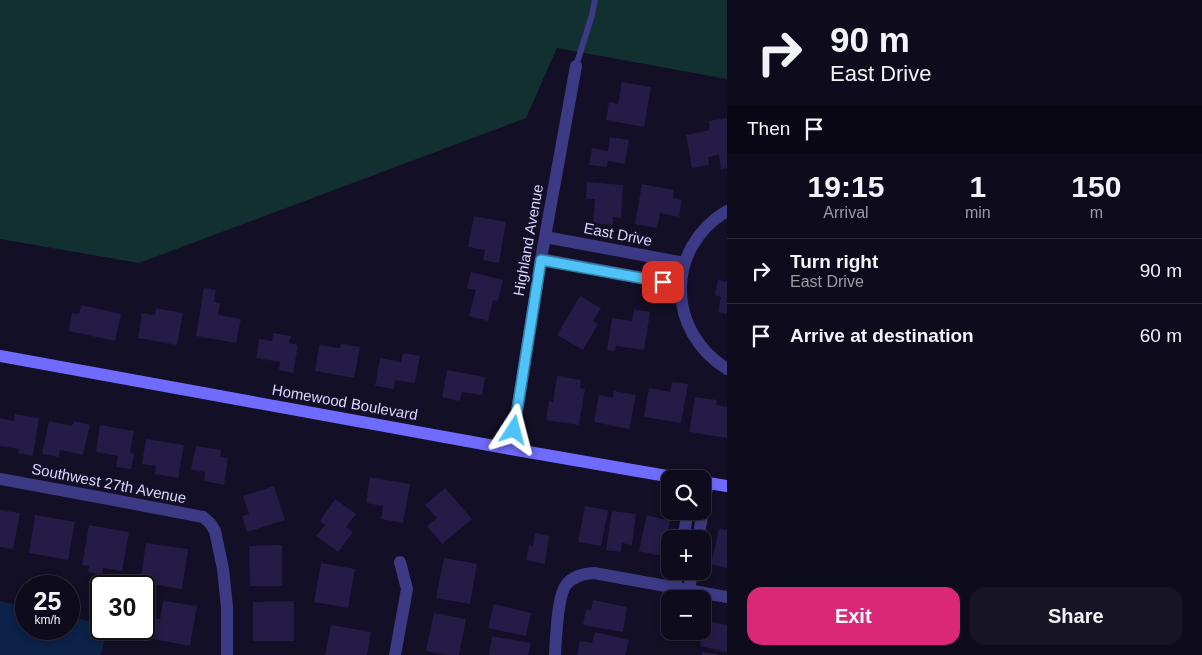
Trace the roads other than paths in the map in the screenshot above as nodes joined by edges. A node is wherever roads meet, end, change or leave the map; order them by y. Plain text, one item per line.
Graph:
1 (595, 0) edge
2 (576, 66) joint
3 (727, 211) edge
4 (545, 237) junction
5 (541, 260) junction
6 (682, 274) junction
7 (0, 356) edge
8 (727, 369) edge
9 (511, 449) junction
10 (661, 475) edge
11 (0, 479) edge
12 (711, 484) edge
13 (727, 486) edge
14 (400, 562) dead end
15 (676, 580) edge
16 (690, 580) edge
17 (675, 587) junction
18 (688, 590) joint
19 (711, 595) edge
20 (727, 598) edge
21 (227, 655) edge
22 (395, 655) edge
23 (555, 655) edge

1 - 2 lane
2 - 4 street, Highland Avenue
3 - 6 street
4 - 5 street, Highland Avenue
4 - 6 street, East Drive
5 - 6 street
5 - 9 street, Highland Avenue
6 - 8 street
7 - 9 street, Homewood Boulevard
9 - 10 street, Homewood Boulevard
11 - 21 street, Southwest 27th Avenue
12 - 13 street
14 - 22 street
15 - 17 street
16 - 18 street
17 - 18 street
17 - 23 street
19 - 20 street

